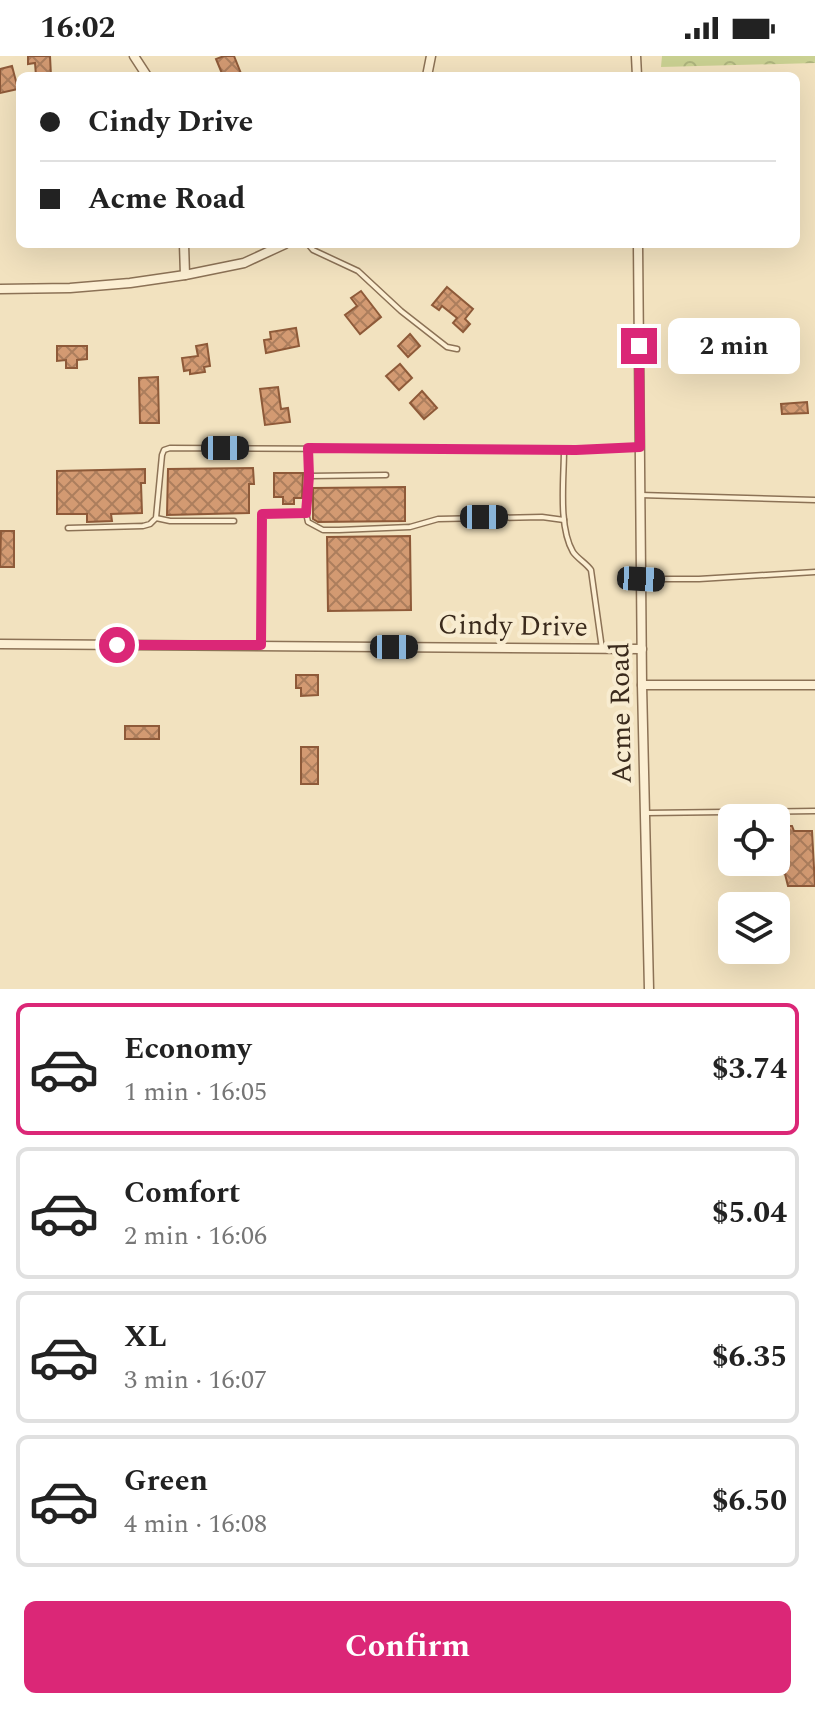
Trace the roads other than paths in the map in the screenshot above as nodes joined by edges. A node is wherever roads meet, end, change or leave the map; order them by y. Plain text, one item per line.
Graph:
1 (184, 248) edge
2 (276, 248) edge
3 (311, 248) edge
4 (638, 248) edge
5 (185, 275) junction
6 (0, 289) edge
7 (457, 349) dead end
8 (640, 447) junction
9 (308, 448) junction
10 (564, 450) junction
11 (386, 475) dead end
12 (309, 476) junction
13 (640, 495) junction
14 (815, 500) edge
15 (306, 513) junction
16 (156, 518) junction
17 (564, 520) junction
18 (234, 521) dead end
19 (68, 528) dead end
20 (815, 572) edge
21 (641, 579) junction
22 (0, 644) edge
23 (261, 645) junction
24 (602, 649) junction
25 (642, 649) junction
26 (642, 685) junction
27 (815, 685) edge
28 (815, 811) edge
29 (646, 813) junction
30 (649, 989) edge

1 - 5 street
2 - 5 street
3 - 7 lane
4 - 8 street, Acme Road
5 - 6 street
8 - 10 lane
8 - 13 street, Acme Road
9 - 10 lane
9 - 12 lane
9 - 16 lane
10 - 17 lane
11 - 12 lane
12 - 15 lane
13 - 14 lane
13 - 21 street, Acme Road
15 - 17 lane
15 - 23 lane
16 - 18 lane
16 - 19 lane
17 - 24 lane
20 - 21 lane
21 - 25 street, Acme Road
22 - 23 street, Cindy Drive
23 - 24 street, Cindy Drive
24 - 25 street, Cindy Drive
25 - 26 street, Acme Road
26 - 27 street
26 - 29 street, Acme Road
28 - 29 lane
29 - 30 street, Acme Road

